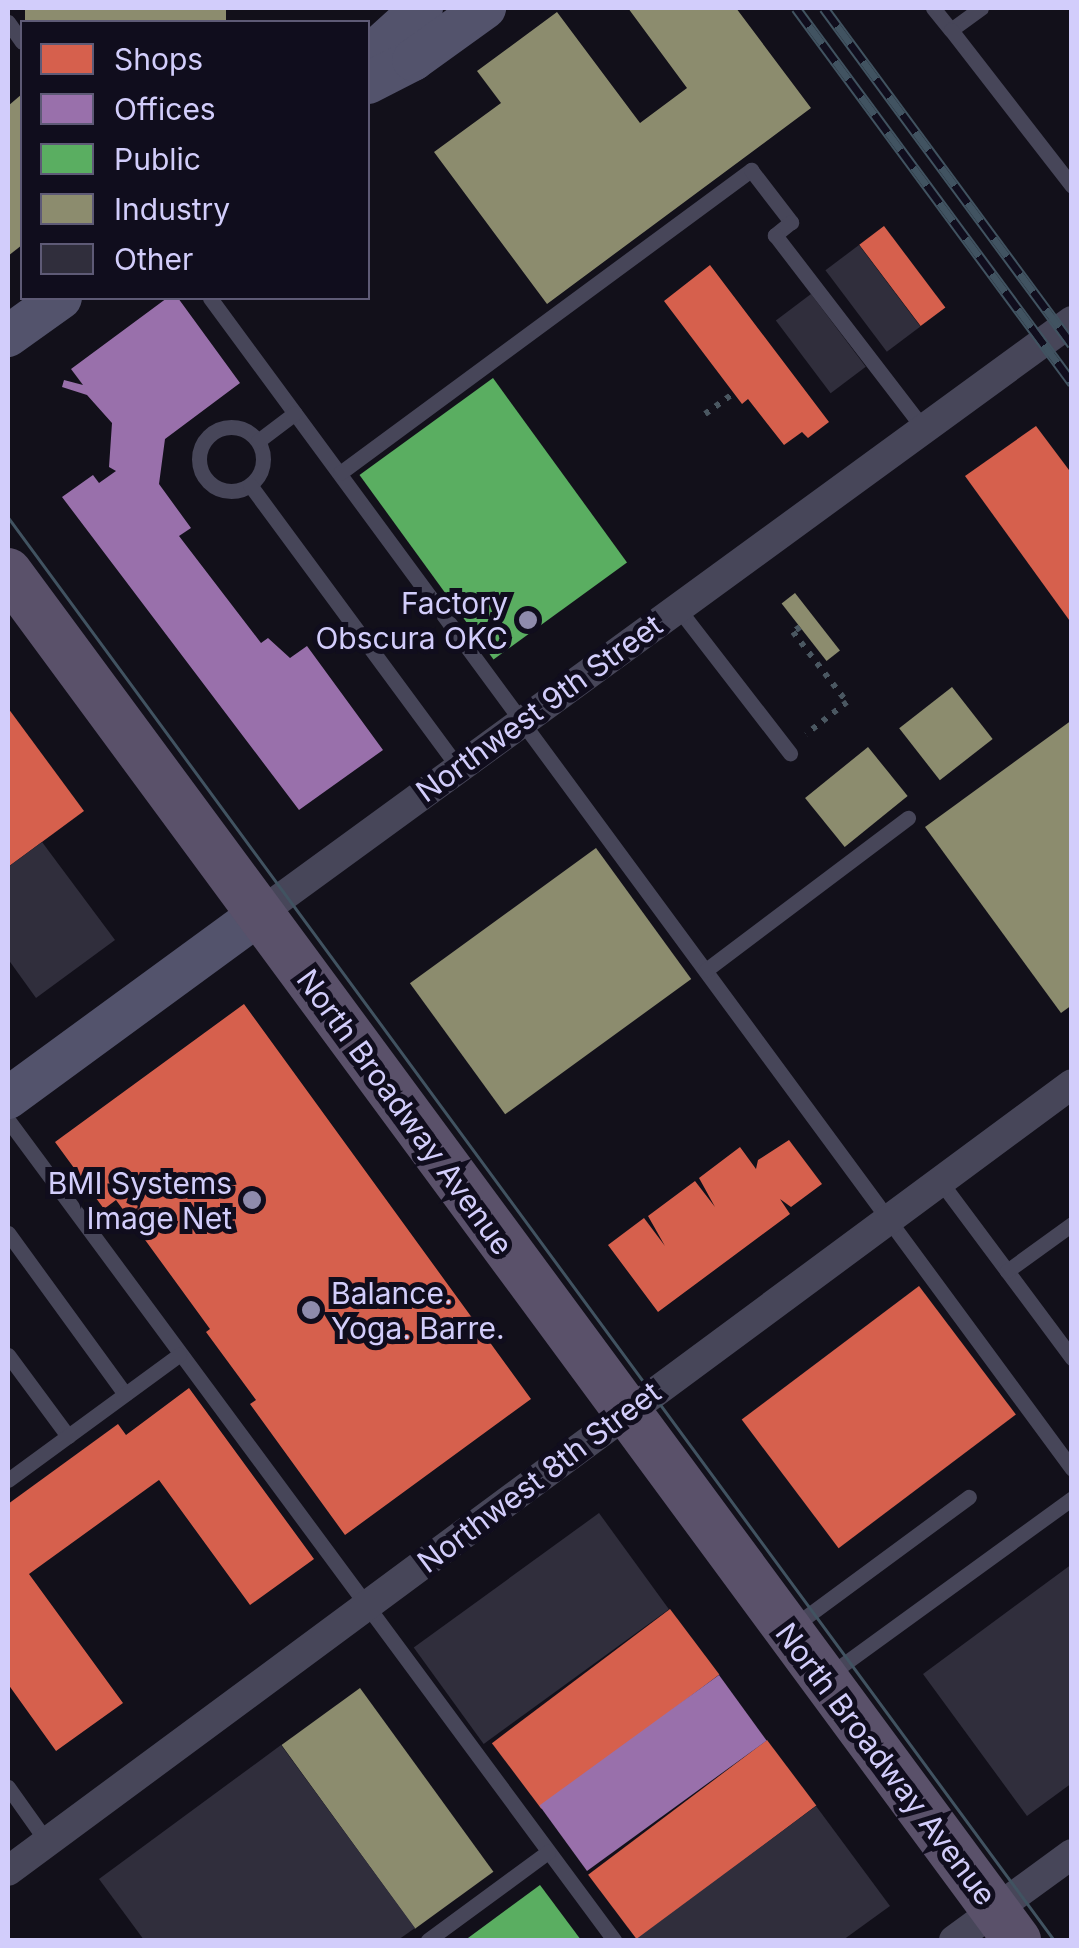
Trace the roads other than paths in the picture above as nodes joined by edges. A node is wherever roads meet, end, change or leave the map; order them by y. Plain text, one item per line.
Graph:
1 (422, 8) edge
2 (485, 8) edge
3 (933, 8) edge
4 (981, 8) edge
5 (951, 30) junction
6 (370, 55) edge
7 (370, 82) edge
8 (1072, 186) edge
9 (57, 300) edge
10 (211, 300) edge
11 (1072, 321) edge
12 (8, 336) edge
13 (295, 413) junction
14 (921, 425) junction
15 (258, 441) junction
16 (340, 473) junction
17 (250, 485) junction
18 (8, 572) edge
19 (677, 607) junction
20 (522, 720) junction
21 (788, 751) road end
22 (458, 767) junction
23 (908, 818) dead end
24 (259, 914) junction
25 (706, 970) junction
26 (1072, 1084) edge
27 (8, 1098) edge
28 (8, 1120) edge
29 (940, 1181) junction
30 (889, 1218) junction
31 (1072, 1224) edge
32 (8, 1233) edge
33 (1006, 1271) junction
34 (8, 1354) edge
35 (180, 1354) junction
36 (1072, 1358) edge
37 (125, 1394) junction
38 (625, 1411) junction
39 (68, 1436) junction
40 (1071, 1467) edge
41 (8, 1480) edge
42 (969, 1497) dead end
43 (1072, 1498) edge
44 (364, 1607) junction
45 (787, 1630) junction
46 (823, 1679) junction
47 (8, 1786) edge
48 (46, 1842) junction
49 (548, 1852) junction
50 (1072, 1854) edge
51 (8, 1870) edge
52 (1006, 1926) edge
53 (428, 1940) edge
54 (614, 1940) edge
55 (954, 1940) edge

1 - 6 street
2 - 7 street
3 - 5 lane
4 - 5 lane
5 - 8 lane
9 - 12 street
10 - 13 lane
11 - 14 street, Northwest 9th Street
13 - 15 lane
13 - 16 lane
14 - 16 lane
14 - 19 street, Northwest 9th Street
15 - 17 lane
15 - 17 lane
16 - 20 lane
17 - 22 lane
18 - 24 main road, North Broadway Avenue
19 - 20 street, Northwest 9th Street
19 - 21 lane
20 - 22 street, Northwest 9th Street
20 - 25 lane
22 - 24 street, Northwest 9th Street
23 - 25 lane
24 - 27 street, Northwest 9th Street
24 - 38 main road, North Broadway Avenue
25 - 30 lane
26 - 29 street, Northwest 8th Street
28 - 35 lane
29 - 30 street, Northwest 8th Street
29 - 33 lane
30 - 38 street, Northwest 8th Street
30 - 40 lane
31 - 33 lane
32 - 37 lane
33 - 36 lane
34 - 39 lane
35 - 37 lane
35 - 44 lane
37 - 39 lane
38 - 44 street, Northwest 8th Street
38 - 45 main road, North Broadway Avenue
39 - 41 lane
42 - 45 lane
43 - 46 lane
44 - 48 street, Northwest 8th Street
44 - 49 lane
45 - 46 main road, North Broadway Avenue
46 - 52 main road, North Broadway Avenue
47 - 48 lane
48 - 51 street, Northwest 8th Street
49 - 53 lane
49 - 54 lane
50 - 52 street
52 - 55 street

